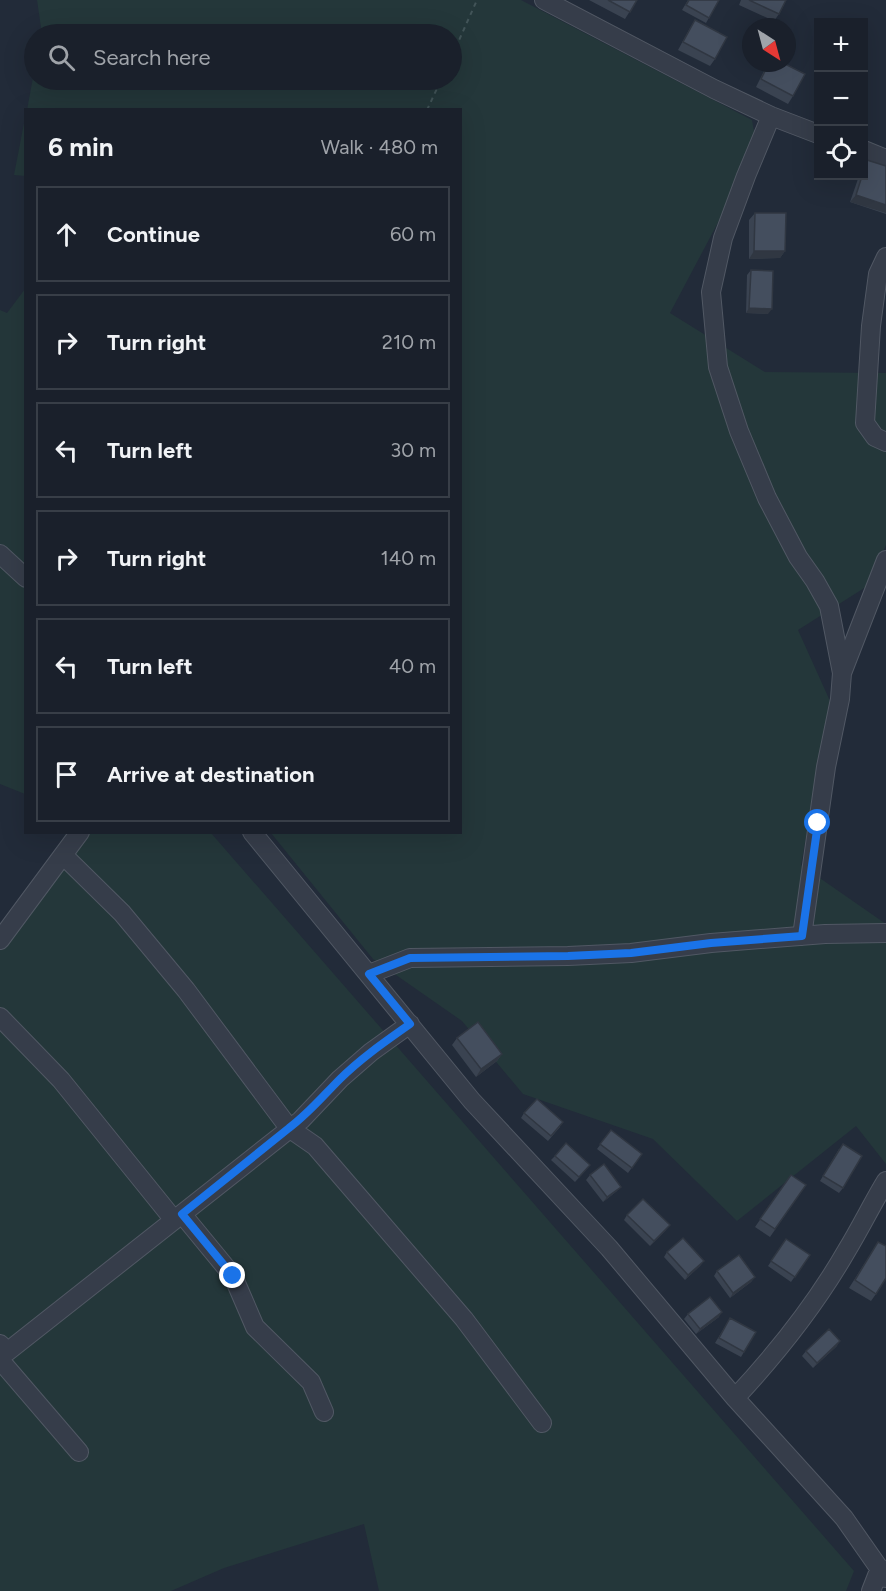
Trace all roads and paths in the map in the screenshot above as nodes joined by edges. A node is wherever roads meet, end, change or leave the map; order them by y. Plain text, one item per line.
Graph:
1 (477, 0) edge
2 (544, 0) edge
3 (462, 34) edge
4 (436, 90) edge
5 (428, 108) edge
6 (771, 116) junction
7 (814, 132) edge
8 (868, 152) edge
9 (886, 159) edge
10 (886, 257) edge
11 (886, 442) edge
12 (0, 554) edge
13 (886, 560) edge
14 (24, 576) edge
15 (842, 673) junction
16 (79, 834) edge
17 (254, 834) edge
18 (63, 855) junction
19 (886, 933) edge
20 (802, 936) junction
21 (0, 940) edge
22 (369, 974) junction
23 (0, 1017) edge
24 (410, 1024) junction
25 (289, 1128) junction
26 (886, 1181) edge
27 (178, 1217) junction
28 (2, 1354) edge
29 (735, 1398) junction
30 (324, 1412) dead end
31 (542, 1423) dead end
32 (79, 1452) dead end
33 (883, 1573) edge
34 (871, 1591) edge

1 - 3 path
2 - 6 street
4 - 5 path
6 - 7 street
6 - 15 street
8 - 9 street
10 - 11 street
12 - 14 street
13 - 15 street
15 - 20 street
16 - 18 street
17 - 22 street
18 - 21 street
18 - 25 street
19 - 20 street
20 - 22 street
22 - 24 street
23 - 27 street
24 - 25 street
24 - 29 street
25 - 27 street
25 - 31 street
26 - 29 street
27 - 28 street
27 - 30 street
28 - 32 street
29 - 33 street
33 - 34 street

